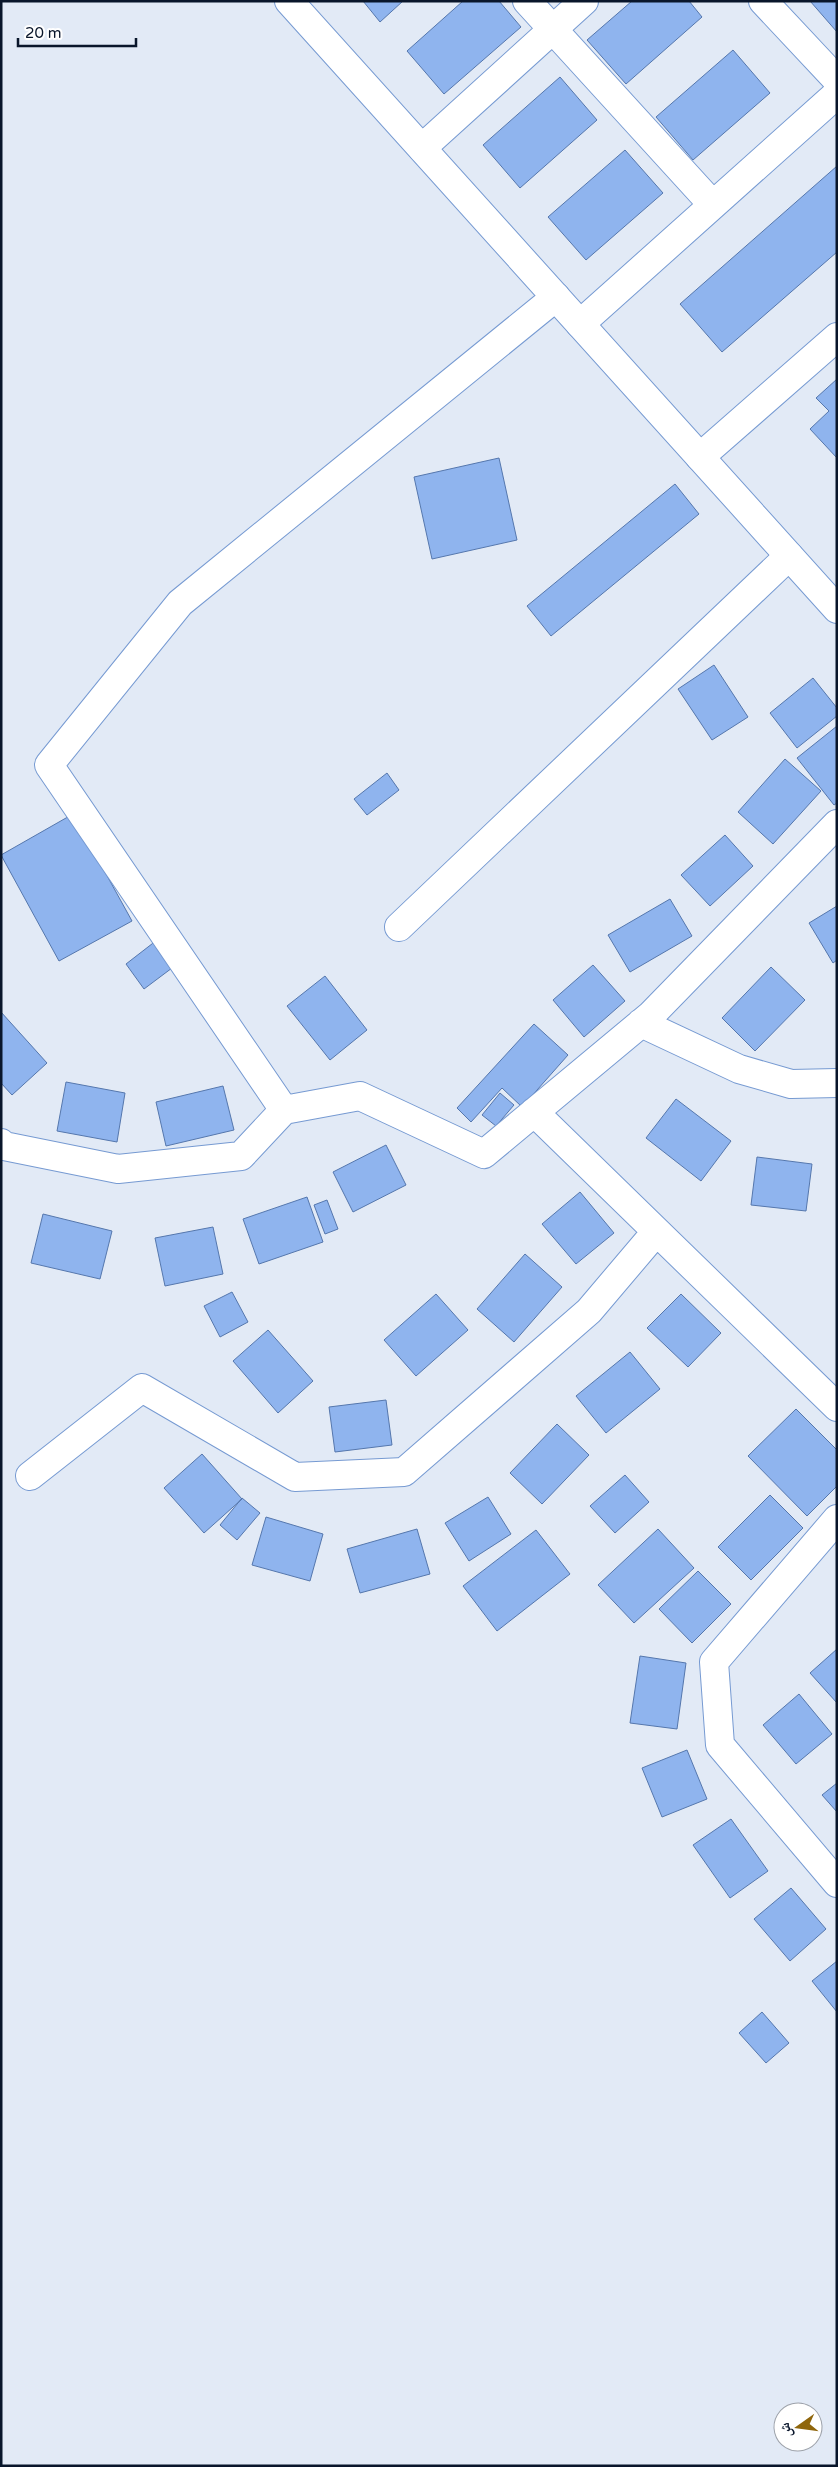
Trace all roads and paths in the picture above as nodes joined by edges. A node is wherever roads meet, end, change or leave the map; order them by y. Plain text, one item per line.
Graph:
1 (289, 1) edge
2 (527, 1) edge
3 (584, 1) edge
4 (763, 1) edge
5 (552, 30) junction
6 (837, 80) edge
7 (837, 94) edge
8 (422, 148) junction
9 (712, 205) junction
10 (556, 298) junction
11 (580, 324) junction
12 (837, 337) edge
13 (700, 457) junction
14 (789, 556) junction
15 (837, 609) edge
16 (837, 824) edge
17 (399, 927) dead end
18 (641, 1023) junction
19 (837, 1082) edge
20 (284, 1110) junction
21 (534, 1112) junction
22 (1, 1143) edge
23 (656, 1232) junction
24 (837, 1407) edge
25 (30, 1476) dead end
26 (837, 1519) edge
27 (837, 1883) edge

1 - 8 street
2 - 5 street
3 - 5 street
4 - 6 street
5 - 8 street
5 - 9 street
7 - 9 street
8 - 10 street
9 - 11 street
10 - 11 street
10 - 20 street
11 - 13 street
12 - 13 street
13 - 14 street
14 - 15 street
14 - 17 street
16 - 18 street
18 - 19 street
18 - 21 street
20 - 21 street
20 - 22 street
21 - 23 street
23 - 24 street
23 - 25 street
26 - 27 street

